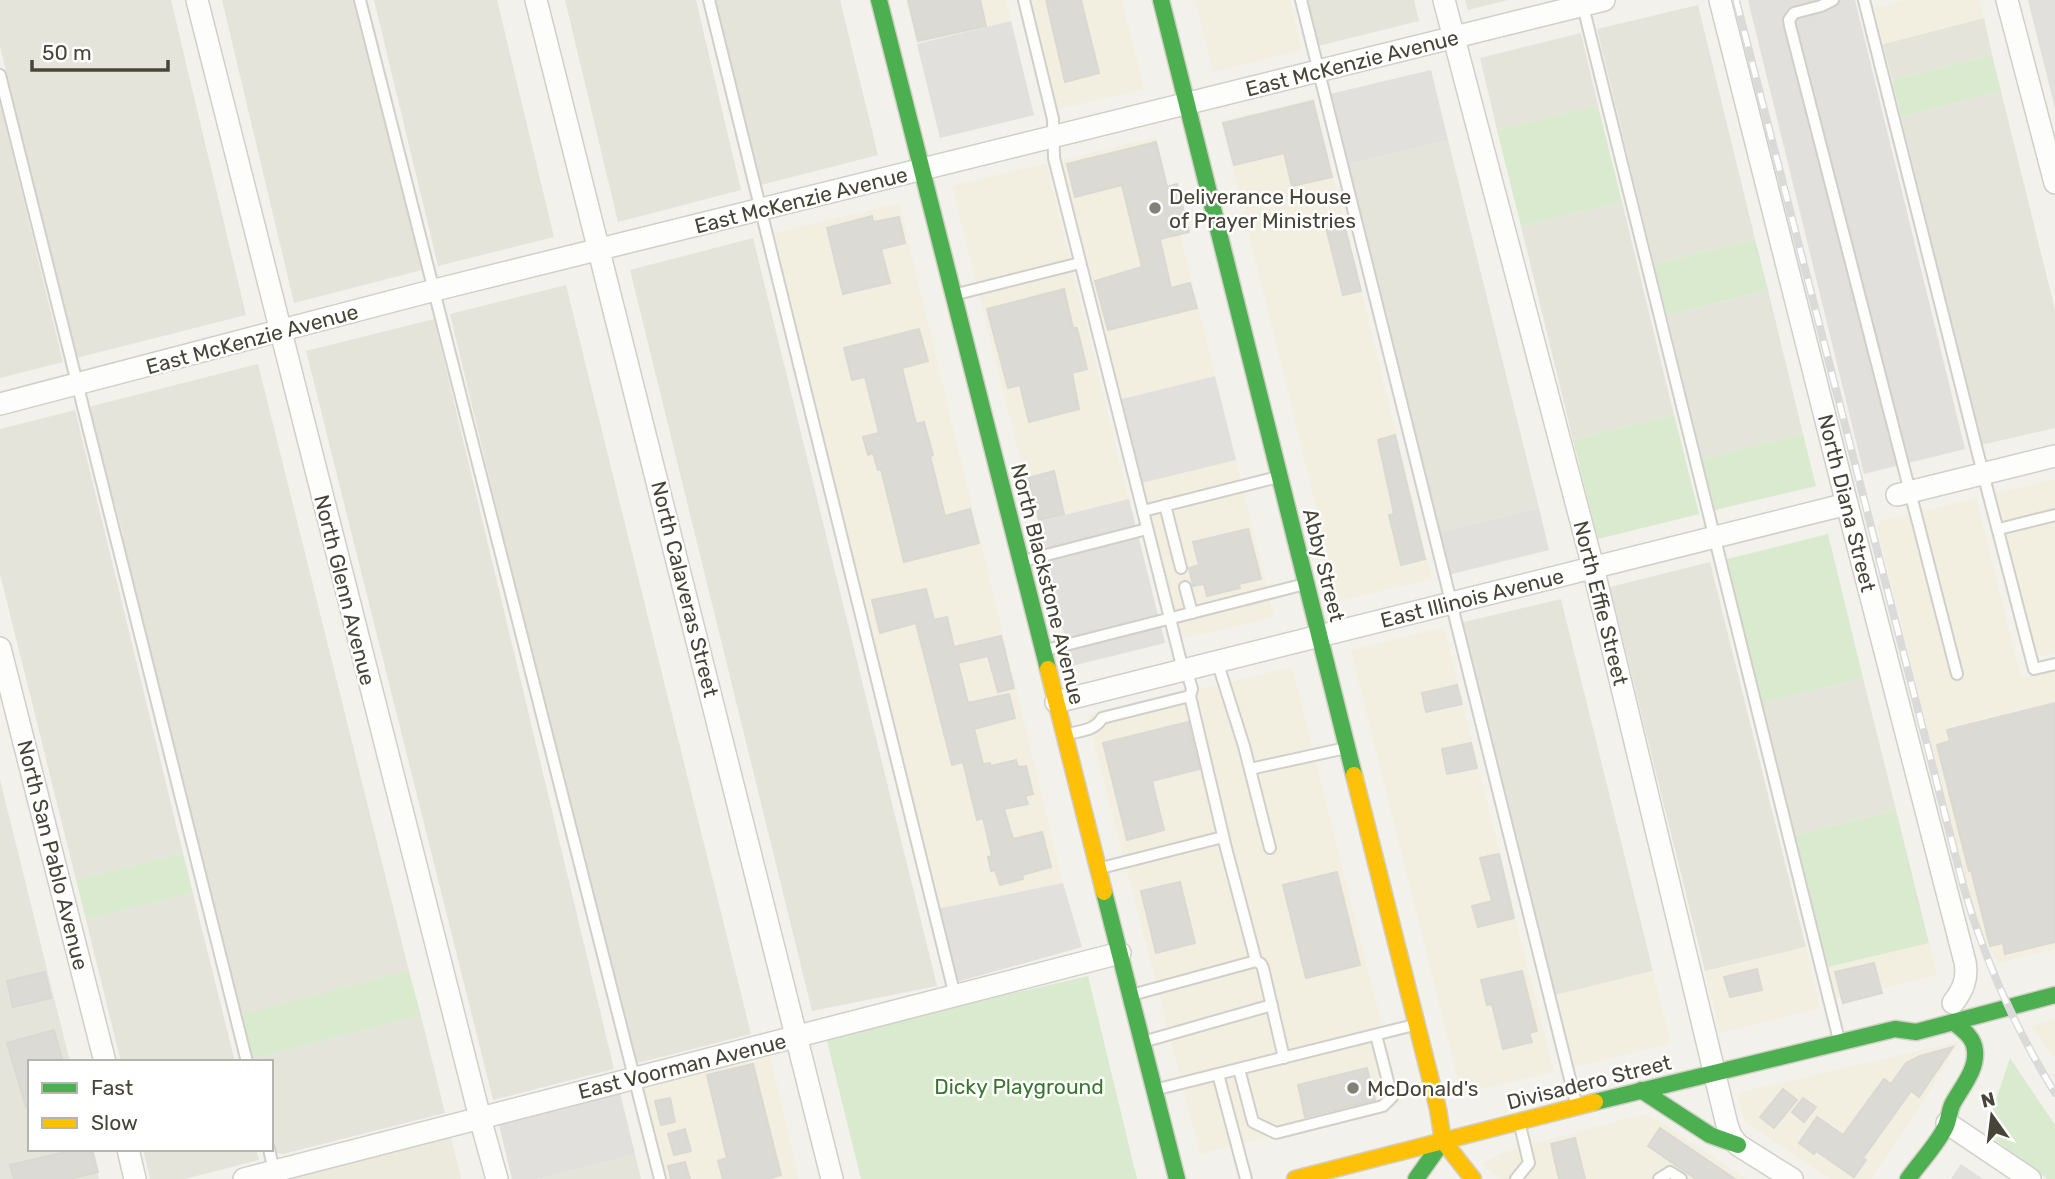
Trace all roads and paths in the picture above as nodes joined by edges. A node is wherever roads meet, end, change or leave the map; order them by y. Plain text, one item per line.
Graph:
1 (197, 0) edge
2 (360, 0) edge
3 (536, 0) edge
4 (709, 0) edge
5 (879, 0) edge
6 (1024, 0) edge
7 (1161, 0) edge
8 (1301, 0) edge
9 (1444, 0) edge
10 (1720, 0) edge
11 (1833, 0) edge
12 (1864, 0) edge
13 (2007, 0) edge
14 (1590, 2) edge
15 (1454, 38) junction
16 (1319, 71) junction
17 (0, 75) edge
18 (1187, 104) junction
19 (1053, 138) junction
20 (923, 170) junction
21 (2055, 183) edge
22 (761, 210) junction
23 (600, 249) junction
24 (1080, 263) junction
25 (435, 290) junction
26 (954, 295) junction
27 (280, 332) junction
28 (77, 384) junction
29 (0, 404) edge
30 (2055, 456) edge
31 (1983, 474) junction
32 (1280, 476) junction
33 (1903, 494) junction
34 (1847, 504) junction
35 (1166, 505) junction
36 (1143, 511) junction
37 (2055, 515) edge
38 (1147, 529) junction
39 (1999, 529) junction
40 (1715, 537) junction
41 (1021, 562) junction
42 (1593, 567) junction
43 (1181, 568) dead end
44 (1308, 584) junction
45 (1185, 587) dead end
46 (1452, 603) junction
47 (1192, 613) junction
48 (1170, 618) junction
49 (1321, 636) junction
50 (0, 648) edge
51 (1043, 651) junction
52 (1217, 662) junction
53 (2055, 664) edge
54 (1184, 670) junction
55 (1956, 674) dead end
56 (1095, 692) junction
57 (1190, 696) junction
58 (1056, 702) junction
59 (1102, 718) junction
60 (1064, 735) junction
61 (1349, 748) junction
62 (1250, 769) junction
63 (1223, 837) junction
64 (1270, 848) dead end
65 (1098, 869) junction
66 (1120, 953) junction
67 (1256, 961) junction
68 (1131, 995) junction
69 (2055, 995) edge
70 (955, 996) junction
71 (1976, 997) dead end
72 (1272, 1005) junction
73 (1949, 1010) junction
74 (1911, 1014) dead end
75 (1417, 1024) junction
76 (1989, 1026) junction
77 (1895, 1029) junction
78 (1376, 1035) junction
79 (797, 1036) junction
80 (1143, 1041) junction
81 (1840, 1042) junction
82 (1284, 1058) junction
83 (104, 1060) edge
84 (246, 1060) edge
85 (1239, 1069) junction
86 (1218, 1074) junction
87 (1714, 1074) junction
88 (635, 1078) junction
89 (1155, 1090) junction
90 (1641, 1090) junction
91 (1577, 1106) junction
92 (480, 1118) junction
93 (1519, 1121) junction
94 (1947, 1123) junction
95 (1443, 1141) junction
96 (1738, 1145) junction
97 (128, 1151) edge
98 (269, 1151) edge
99 (274, 1171) junction
100 (135, 1179) edge
101 (244, 1179) edge
102 (497, 1179) edge
103 (660, 1179) edge
104 (832, 1179) edge
105 (1177, 1179) edge
106 (1246, 1179) edge
107 (1295, 1179) edge
108 (1416, 1179) edge
109 (1473, 1179) edge
110 (1516, 1179) edge
111 (1659, 1179) edge
112 (1681, 1179) edge
113 (1792, 1179) edge
114 (1908, 1179) edge
115 (2030, 1179) edge

1 - 27 street, North Glenn Avenue
2 - 25 lane
3 - 23 street, North Calaveras Street
4 - 22 lane
5 - 20 main road, North Blackstone Avenue
6 - 19 lane
7 - 18 main road, Abby Street
8 - 16 lane
9 - 15 street, North Effie Street
10 - 34 street, North Diana Street
11 - 33 lane
12 - 31 lane
13 - 21 street
14 - 15 street, East McKenzie Avenue
14 - 40 lane
15 - 16 street, East McKenzie Avenue
15 - 42 street, North Effie Street
16 - 18 street, East McKenzie Avenue
16 - 46 lane
17 - 28 lane
18 - 19 street, East McKenzie Avenue
18 - 32 main road, Abby Street
19 - 20 street, East McKenzie Avenue
19 - 24 lane
20 - 22 street, East McKenzie Avenue
20 - 26 main road, North Blackstone Avenue
22 - 23 street, East McKenzie Avenue
22 - 70 lane
23 - 25 street, East McKenzie Avenue
23 - 79 street, North Calaveras Street
24 - 26 lane
24 - 36 lane
25 - 27 street, East McKenzie Avenue
25 - 88 lane
26 - 41 main road, North Blackstone Avenue
27 - 28 street, East McKenzie Avenue
27 - 92 street, North Glenn Avenue
28 - 29 street, East McKenzie Avenue
28 - 84 lane
30 - 31 street
31 - 33 street
31 - 39 lane
32 - 35 lane
32 - 44 main road, Abby Street
33 - 55 lane
34 - 40 street, East Illinois Avenue
34 - 73 street, North Diana Street
35 - 36 lane
35 - 43 lane
36 - 38 lane
37 - 39 lane
38 - 41 lane
38 - 48 lane
39 - 53 lane
40 - 42 street, East Illinois Avenue
40 - 81 lane
41 - 51 main road, North Blackstone Avenue
42 - 46 street, East Illinois Avenue
42 - 87 street, North Effie Street
44 - 47 lane
44 - 49 main road, Abby Street
45 - 47 lane
46 - 49 street, East Illinois Avenue
46 - 91 lane
47 - 48 lane
48 - 51 lane
48 - 54 lane
49 - 52 street, East Illinois Avenue
49 - 61 main road, Abby Street
50 - 83 street, North San Pablo Avenue
51 - 58 main road, North Blackstone Avenue
52 - 54 street, East Illinois Avenue
52 - 62 lane
54 - 56 street, East Illinois Avenue
54 - 57 lane
56 - 58 street, East Illinois Avenue
56 - 59 lane
57 - 59 lane
57 - 63 lane
58 - 60 main road, North Blackstone Avenue
59 - 60 lane
60 - 65 main road, North Blackstone Avenue
61 - 62 lane
61 - 75 main road, Abby Street
62 - 64 lane
63 - 65 lane
63 - 67 lane
65 - 66 main road, North Blackstone Avenue
66 - 68 main road, North Blackstone Avenue
66 - 70 street, East Voorman Avenue
67 - 68 lane
67 - 72 lane
68 - 80 main road, North Blackstone Avenue
69 - 76 main road, Divisadero Street
70 - 79 street, East Voorman Avenue
71 - 73 main road, Divisadero Street
72 - 80 lane
72 - 82 lane
73 - 76 main road, Divisadero Street
73 - 77 main road, Divisadero Street
73 - 94 main road
74 - 77 main road, Divisadero Street
75 - 78 lane
75 - 95 main road, Abby Street
76 - 94 main road
77 - 81 main road, Divisadero Street
78 - 82 lane
78 - 85 lane
79 - 88 street, East Voorman Avenue
79 - 104 street, North Calaveras Street
80 - 89 main road, North Blackstone Avenue
81 - 87 main road, Divisadero Street
82 - 85 lane
85 - 86 lane
86 - 89 lane
86 - 106 lane
87 - 90 main road, Divisadero Street
87 - 96 street, North Effie Street
88 - 92 street, East Voorman Avenue
88 - 103 lane
89 - 105 main road, North Blackstone Avenue
90 - 91 main road, Divisadero Street
90 - 96 main road
91 - 93 main road, Divisadero Street
92 - 99 street, East Voorman Avenue
92 - 102 street, North Glenn Avenue
93 - 95 main road, Divisadero Street
93 - 110 lane
94 - 114 main road
94 - 115 street
95 - 107 main road, Divisadero Street
95 - 108 main road
95 - 109 main road
96 - 113 street
97 - 100 street
98 - 99 lane
99 - 101 street, East Voorman Avenue
111 - 112 lane

